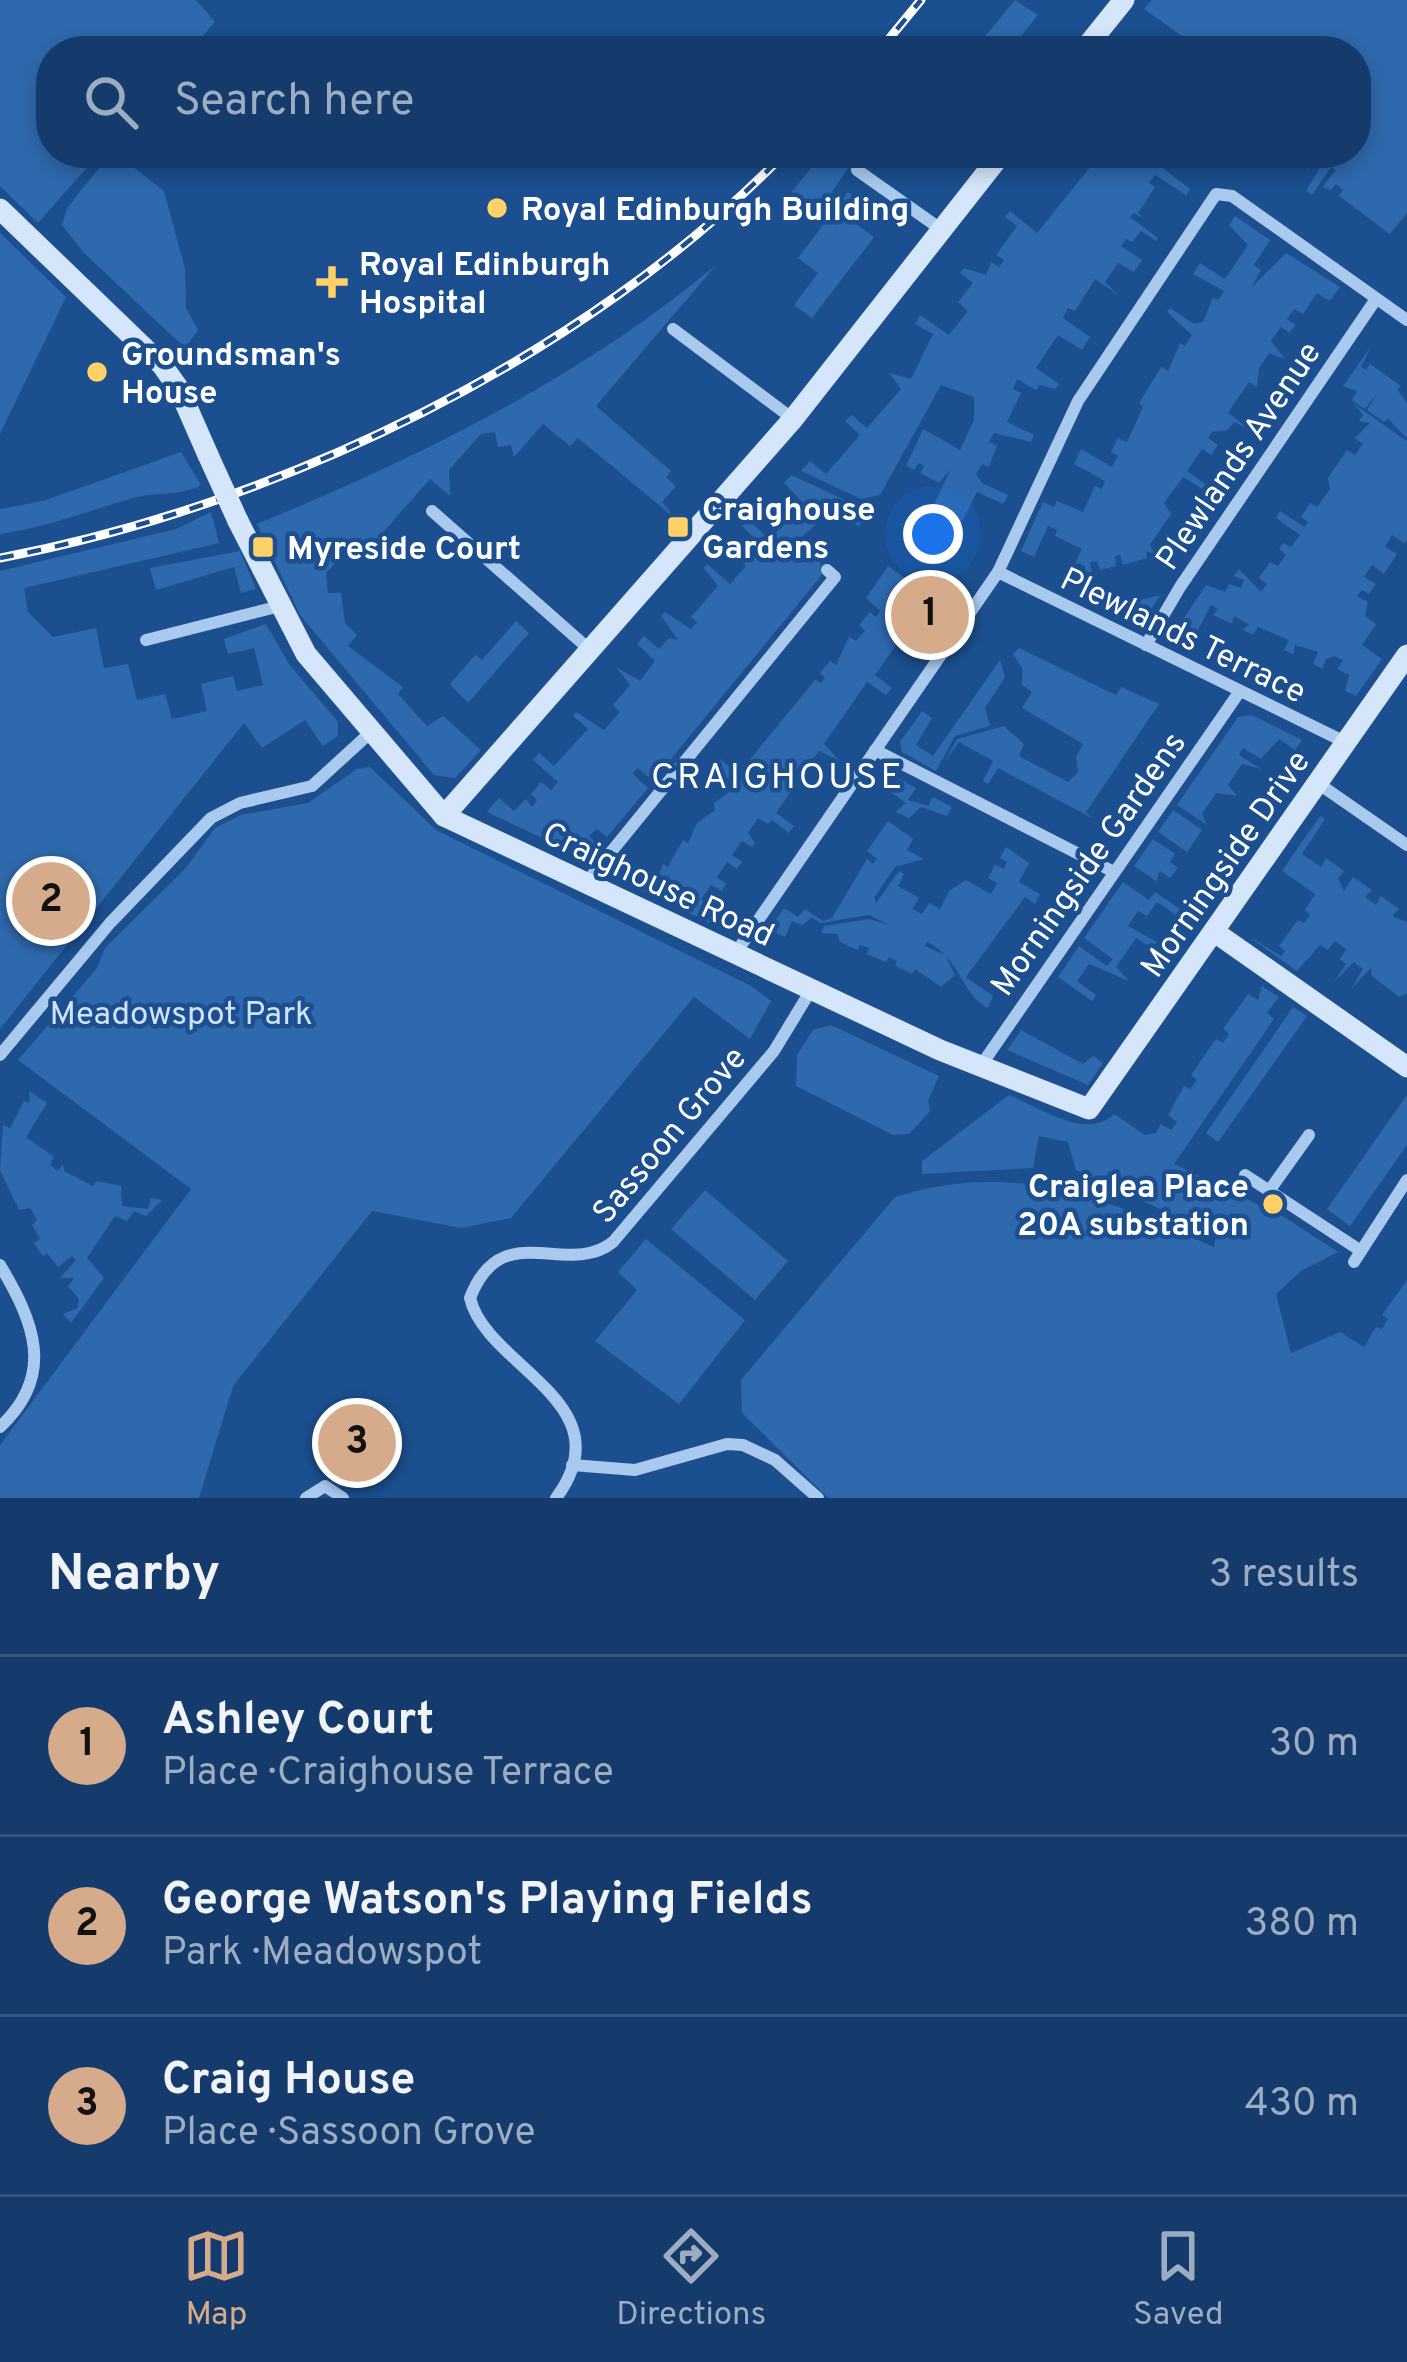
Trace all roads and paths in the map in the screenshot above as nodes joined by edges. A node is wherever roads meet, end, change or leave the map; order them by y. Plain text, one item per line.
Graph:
1 (1124, 0) edge
2 (1095, 36) edge
3 (990, 168) edge
4 (857, 170) dead end
5 (0, 209) edge
6 (942, 230) junction
7 (1376, 298) junction
8 (1407, 320) edge
9 (673, 329) dead end
10 (793, 419) junction
11 (432, 511) dead end
12 (827, 570) dead end
13 (998, 572) junction
14 (280, 606) junction
15 (146, 640) dead end
16 (1146, 645) junction
17 (590, 650) junction
18 (1407, 655) edge
19 (1240, 691) junction
20 (370, 733) junction
21 (1347, 743) junction
22 (875, 750) junction
23 (1319, 784) junction
24 (444, 816) junction
25 (1407, 844) edge
26 (1114, 872) junction
27 (585, 884) junction
28 (1216, 933) junction
29 (735, 954) junction
30 (811, 990) junction
31 (0, 1055) edge
32 (980, 1066) junction
33 (1407, 1066) edge
34 (1095, 1107) joint
35 (1309, 1135) dead end
36 (1245, 1175) dead end
37 (1407, 1180) edge
38 (1269, 1191) junction
39 (0, 1265) edge
40 (0, 1427) edge
41 (572, 1465) junction
42 (306, 1498) edge
43 (343, 1498) edge
44 (556, 1498) edge
45 (818, 1498) edge

1 - 2 street
3 - 6 street
4 - 6 street
5 - 14 street, Craighouse Road, bridge
6 - 10 street
7 - 8 street
7 - 13 street
7 - 16 street, Plewlands Avenue
9 - 10 street
10 - 17 street
11 - 17 street
12 - 27 street
13 - 16 street, Plewlands Terrace
13 - 22 street
14 - 15 street
14 - 20 street, Craighouse Road
16 - 19 street, Plewlands Terrace
17 - 24 street
18 - 21 street, Morningside Drive
19 - 21 street, Plewlands Terrace
19 - 26 street, Morningside Gardens
20 - 24 street, Craighouse Road
20 - 31 street
21 - 23 street, Morningside Drive
22 - 26 street
22 - 29 street
23 - 25 street
23 - 28 street, Morningside Drive
24 - 27 street, Craighouse Road
26 - 32 street, Morningside Gardens
27 - 29 street, Craighouse Road
28 - 33 street
28 - 34 street, Morningside Drive
29 - 30 street, Craighouse Road
30 - 32 street, Craighouse Road
30 - 41 street, Sassoon Grove
32 - 34 street, Craighouse Road
35 - 38 street
36 - 38 street
37 - 38 street
39 - 40 street
41 - 44 street
41 - 45 street
42 - 43 street

